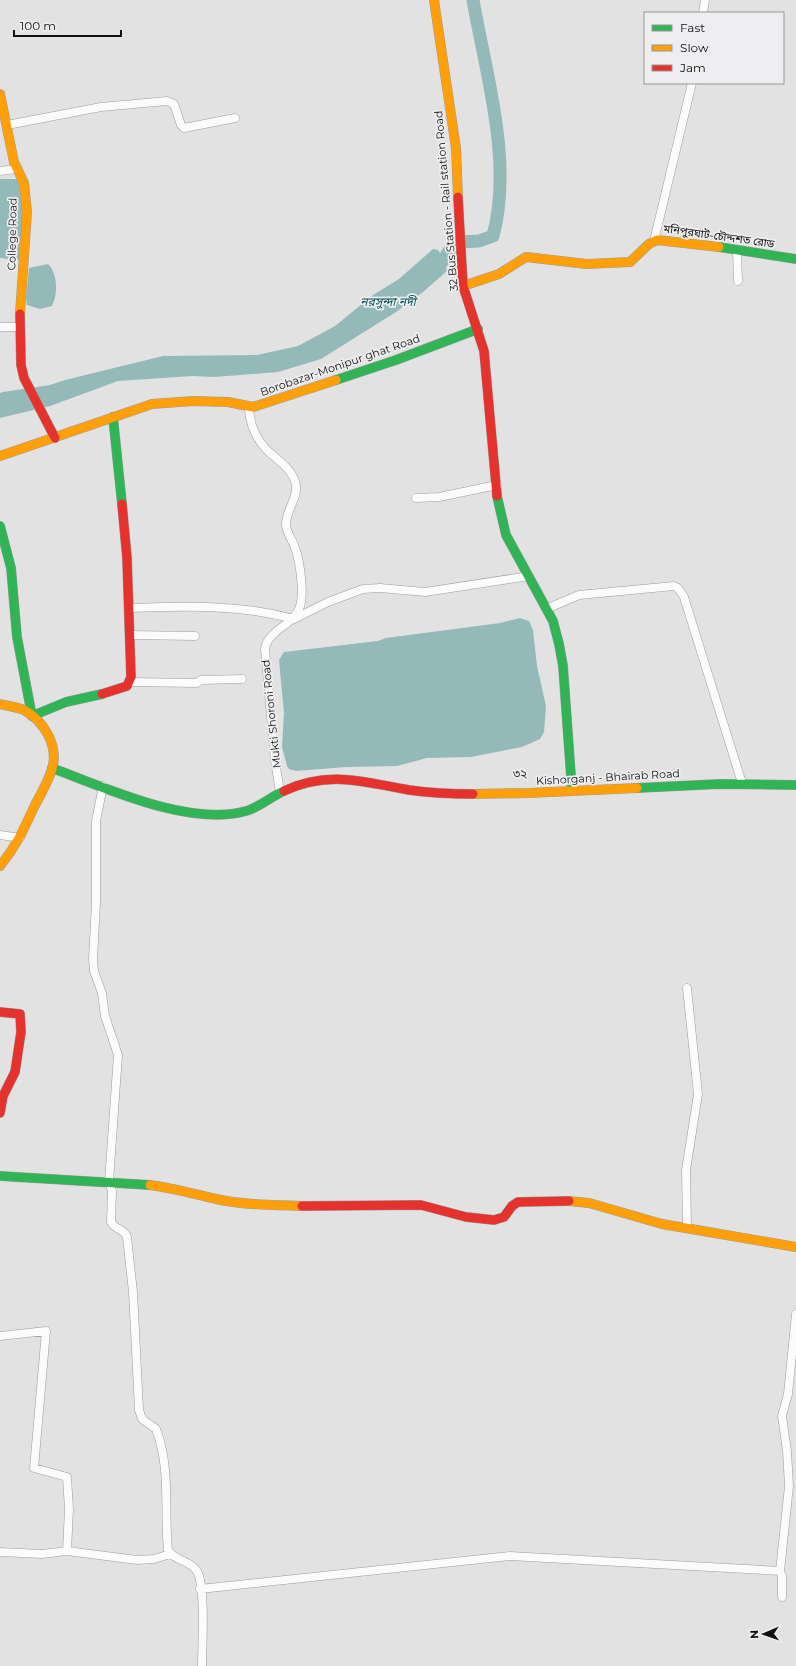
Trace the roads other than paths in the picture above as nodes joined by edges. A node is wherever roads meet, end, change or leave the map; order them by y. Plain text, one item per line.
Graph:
1 (434, 0) edge
2 (705, 0) edge
3 (703, 12) edge
4 (692, 84) edge
5 (0, 94) edge
6 (236, 118) dead end
7 (7, 125) junction
8 (16, 169) junction
9 (0, 171) edge
10 (654, 241) junction
11 (737, 250) junction
12 (796, 259) edge
13 (738, 281) dead end
14 (463, 286) junction
15 (0, 327) edge
16 (19, 327) junction
17 (478, 329) junction
18 (249, 406) junction
19 (113, 417) junction
20 (55, 438) junction
21 (0, 456) edge
22 (497, 485) junction
23 (416, 498) dead end
24 (0, 526) edge
25 (529, 576) junction
26 (129, 608) junction
27 (546, 609) junction
28 (294, 619) junction
29 (130, 635) junction
30 (195, 636) dead end
31 (242, 679) dead end
32 (129, 682) junction
33 (0, 704) edge
34 (32, 716) junction
35 (52, 768) junction
36 (742, 783) junction
37 (796, 785) edge
38 (103, 786) junction
39 (572, 790) junction
40 (280, 792) junction
41 (0, 835) edge
42 (20, 838) junction
43 (0, 866) edge
44 (687, 988) dead end
45 (0, 1012) edge
46 (0, 1113) edge
47 (0, 1176) edge
48 (109, 1181) junction
49 (687, 1227) junction
50 (796, 1247) edge
51 (796, 1314) edge
52 (0, 1336) edge
53 (67, 1551) junction
54 (0, 1552) edge
55 (170, 1554) junction
56 (780, 1571) junction
57 (200, 1589) junction
58 (782, 1597) dead end
59 (202, 1666) edge

1 - 14 street, 32 Bus Station - Rail station Road
2 - 3 street
4 - 10 street
5 - 7 street, College Road
6 - 7 street
7 - 8 street, College Road
8 - 9 street
8 - 16 street, College Road
10 - 11 street, মনিপুরঘাট-চৌদ্দশত রোড
10 - 14 street, মনিপুরঘাট-চৌদ্দশত রোড
11 - 12 street, মনিপুরঘাট-চৌদ্দশত রোড
11 - 13 street
14 - 17 street, 32 Bus Station - Rail station Road
15 - 16 street
16 - 20 street, College Road
17 - 18 street, Borobazar-Monipur ghat Road
17 - 22 street, 32 Bus Station - Rail station Road
18 - 19 street, Borobazar-Monipur ghat Road
18 - 28 street
19 - 20 street, Borobazar-Monipur ghat Road
19 - 26 street
20 - 21 street, Borobazar-Monipur ghat Road
22 - 23 street
22 - 25 street, 32 Bus Station - Rail station Road
24 - 34 street
25 - 27 street, 32 Bus Station - Rail station Road
25 - 28 street, Mukti Shoroni Road
26 - 28 street
26 - 29 street
27 - 36 street
27 - 39 street, 32 Bus Station - Rail station Road
28 - 40 street, Mukti Shoroni Road
29 - 30 street
29 - 32 street
31 - 32 street
32 - 34 street
33 - 34 street
34 - 35 street
35 - 38 street, Kishorganj - Bhairab Road
35 - 42 street
36 - 37 street, Kishorganj - Bhairab Road
36 - 39 street, Kishorganj - Bhairab Road
38 - 40 street, Kishorganj - Bhairab Road
38 - 48 street
39 - 40 street, Kishorganj - Bhairab Road
41 - 42 street
42 - 43 street
44 - 49 street
45 - 46 street
47 - 48 street
48 - 49 street
48 - 55 street
49 - 50 street
51 - 56 street
52 - 53 street
53 - 54 street
53 - 55 street
55 - 57 street
56 - 57 street
56 - 58 street
57 - 59 street

